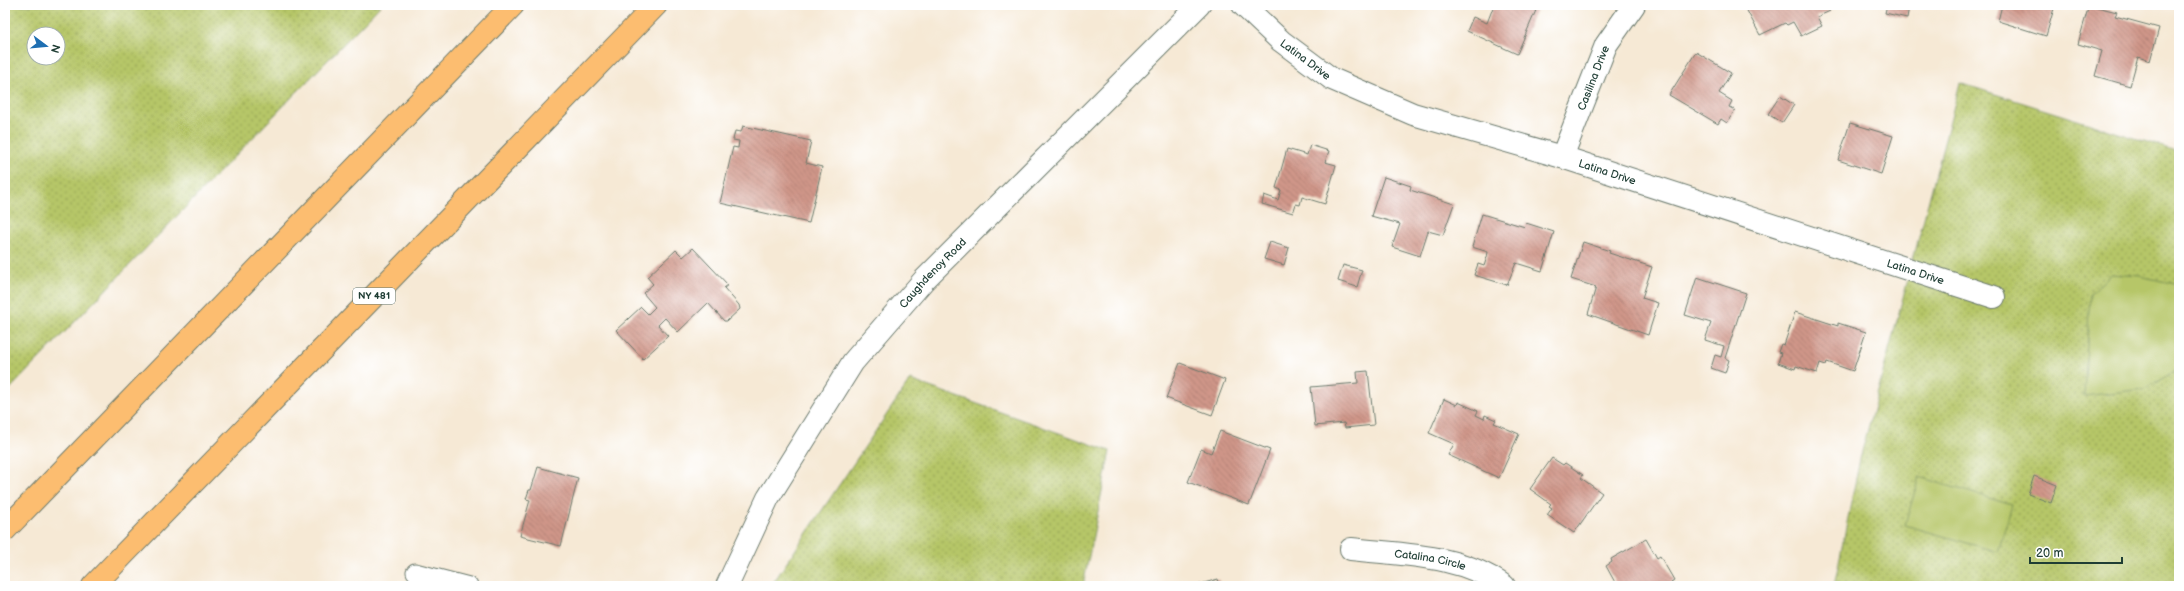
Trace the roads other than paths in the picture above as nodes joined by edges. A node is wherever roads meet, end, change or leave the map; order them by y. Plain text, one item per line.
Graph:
1 (513, 5) edge
2 (656, 5) edge
3 (1199, 5) edge
4 (1244, 5) edge
5 (1634, 5) edge
6 (1562, 157) junction
7 (1994, 297) dead end
8 (5, 530) edge
9 (1351, 549) dead end
10 (415, 572) dead end
11 (93, 586) edge
12 (469, 586) edge
13 (727, 586) edge
14 (1504, 586) edge

1 - 8 highway
2 - 11 highway, NY 481
3 - 13 street, Caughdenoy Road
4 - 6 street, Latina Drive
5 - 6 street, Casilina Drive
6 - 7 street, Latina Drive
9 - 14 street, Catalina Circle
10 - 12 lane

